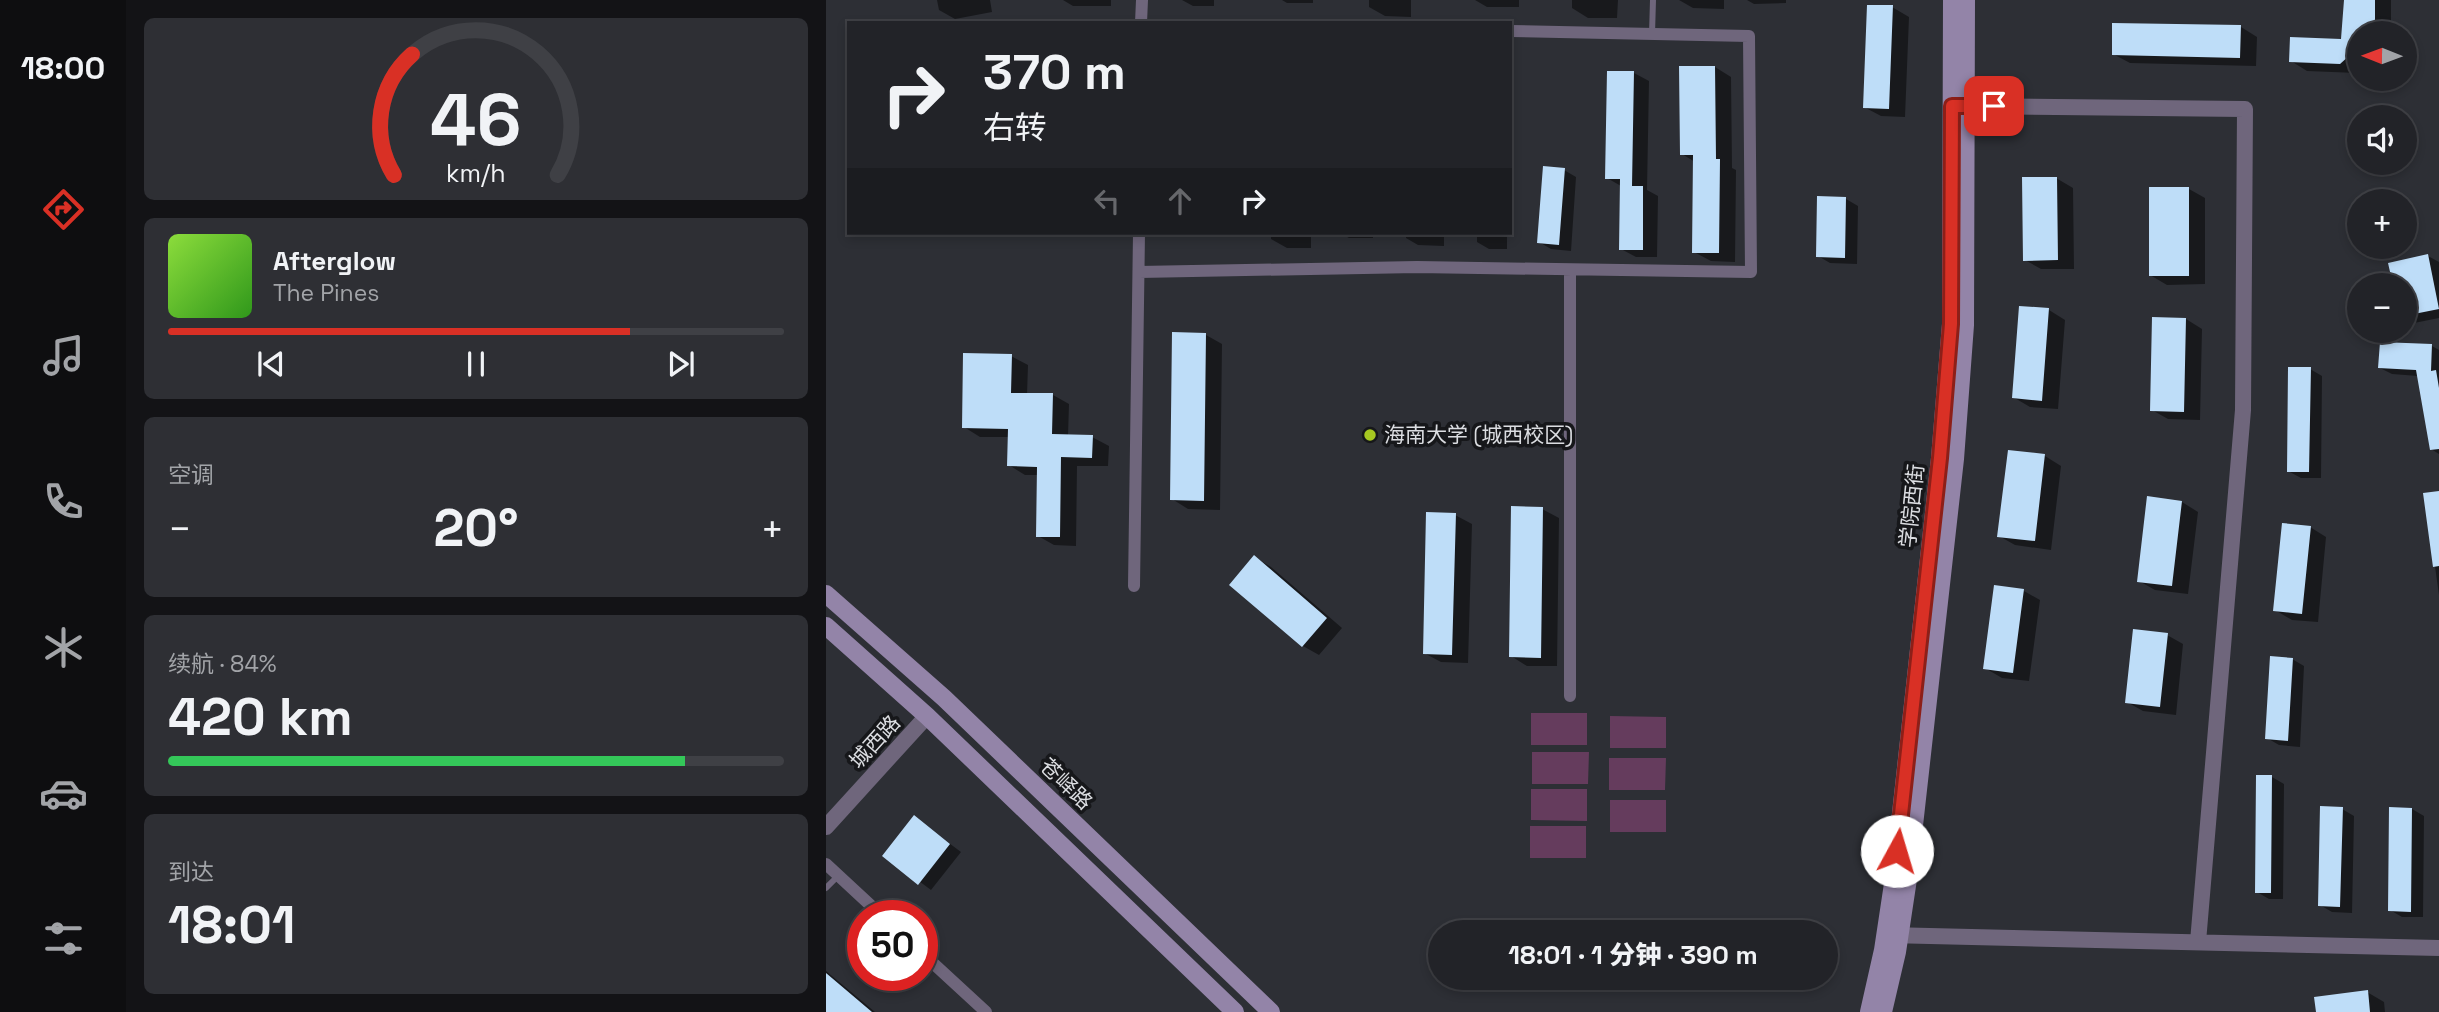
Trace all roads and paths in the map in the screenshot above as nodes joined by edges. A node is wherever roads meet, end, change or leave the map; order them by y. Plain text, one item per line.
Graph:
1 (1142, 0) edge
2 (1653, 0) edge
3 (1952, 0) edge
4 (1966, 0) edge
5 (1141, 21) edge
6 (1512, 32) edge
7 (1651, 34) junction
8 (1959, 106) junction
9 (1139, 235) edge
10 (1570, 270) junction
11 (1139, 272) junction
12 (1134, 586) dead end
13 (826, 594) edge
14 (826, 626) edge
15 (1570, 696) dead end
16 (927, 716) junction
17 (826, 827) edge
18 (826, 864) edge
19 (838, 876) junction
20 (826, 888) edge
21 (864, 900) edge
22 (1892, 935) junction
23 (2198, 942) junction
24 (2439, 948) edge
25 (938, 968) edge
26 (986, 1012) edge
27 (1235, 1012) edge
28 (1271, 1012) edge
29 (1869, 1012) edge
30 (1883, 1012) edge

1 - 5 street
2 - 7 lane
3 - 8 main road, 学院西街
4 - 8 main road, 学院西街
6 - 7 street
7 - 10 street
8 - 22 main road, 学院西街
8 - 23 street
9 - 11 street
10 - 11 street
10 - 15 street
11 - 12 street
13 - 28 main road, 苍峄路
14 - 16 main road
16 - 17 street, 城西路
16 - 27 main road
18 - 19 street
19 - 20 lane
19 - 21 street
22 - 23 street
22 - 29 main road, 学院西街
22 - 30 main road, 学院西街
23 - 24 street
25 - 26 street

